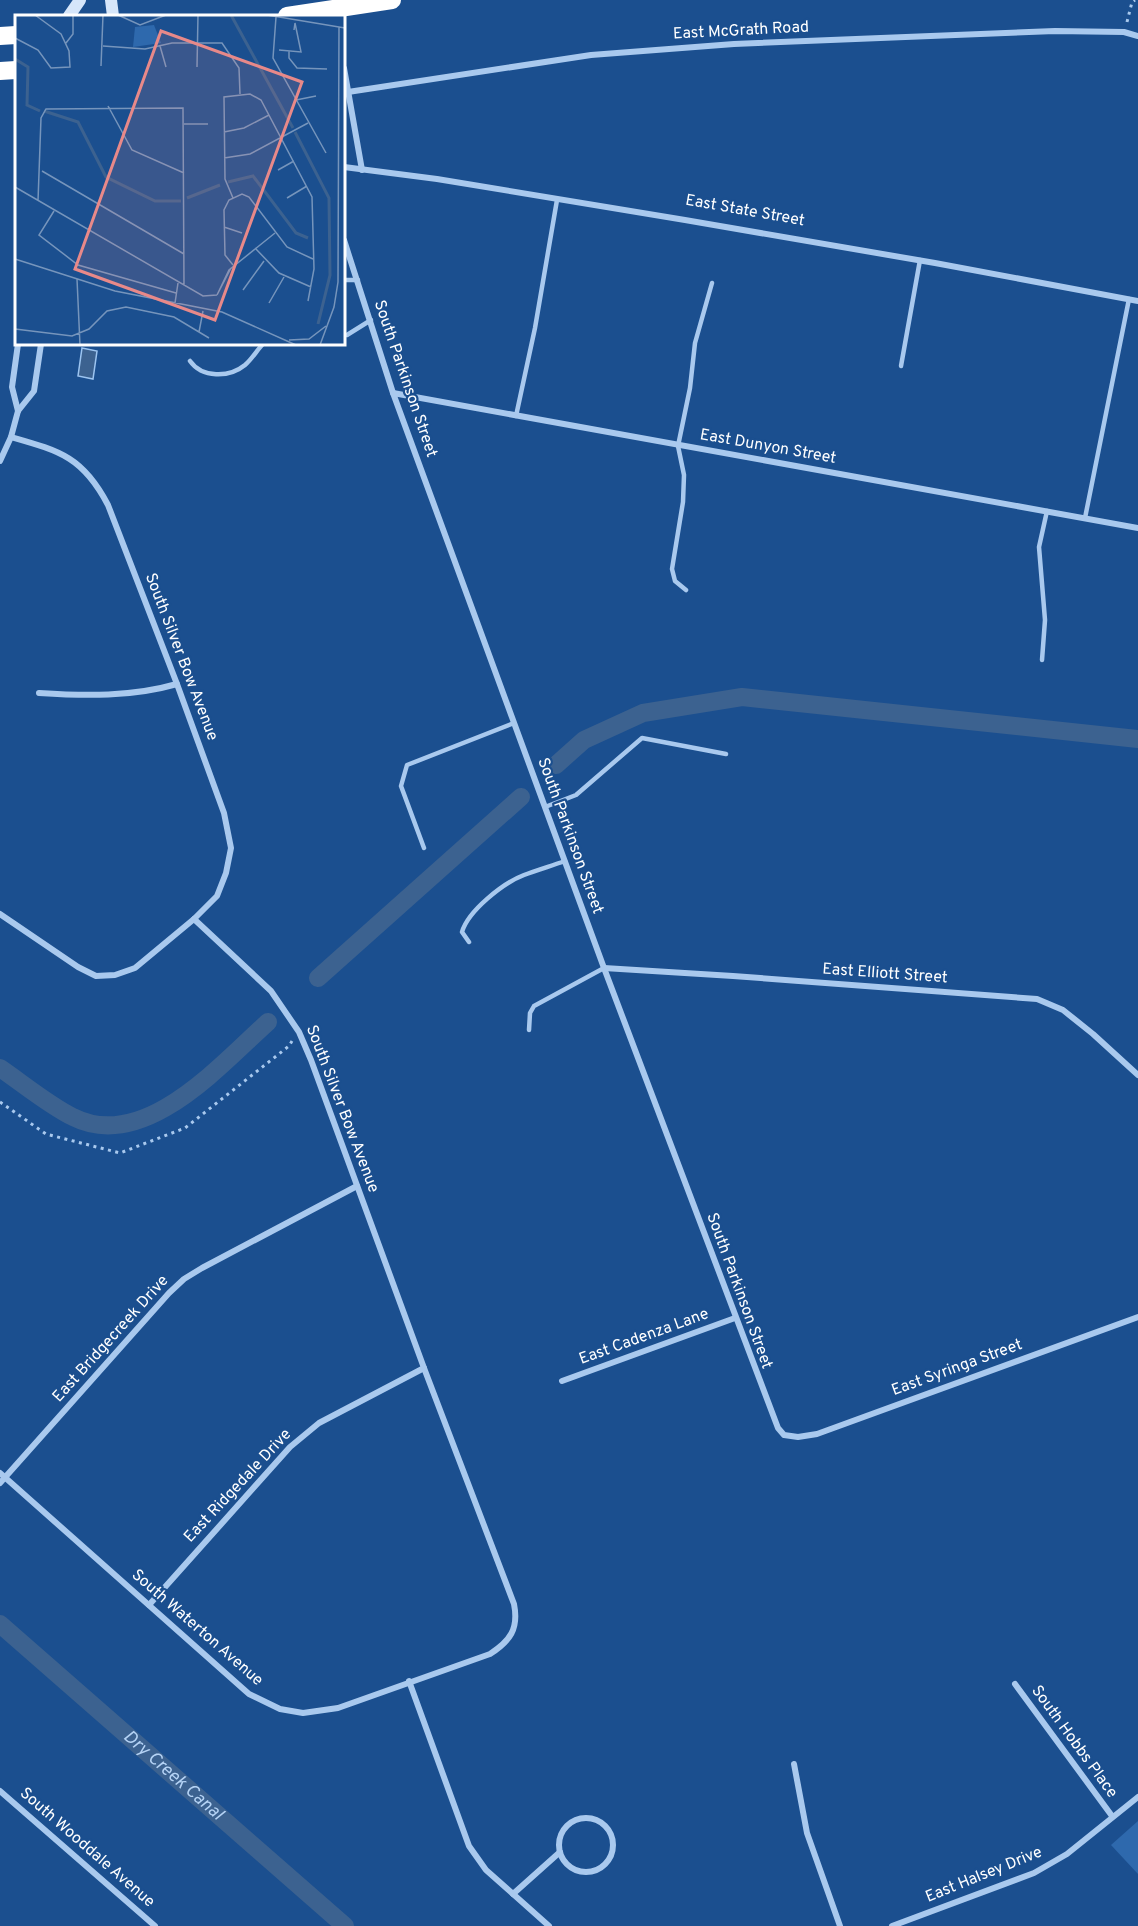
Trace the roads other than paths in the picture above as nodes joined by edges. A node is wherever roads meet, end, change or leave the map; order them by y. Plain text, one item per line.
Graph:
1 (80, 0) edge
2 (111, 0) edge
3 (392, 0) edge
4 (334, 13) edge
5 (70, 15) edge
6 (112, 15) edge
7 (303, 15) edge
8 (15, 34) edge
9 (0, 36) edge
10 (1138, 36) edge
11 (15, 70) edge
12 (0, 71) edge
13 (345, 74) edge
14 (348, 92) junction
15 (345, 167) edge
16 (362, 170) junction
17 (557, 200) junction
18 (345, 243) edge
19 (920, 260) junction
20 (345, 280) edge
21 (358, 280) junction
22 (712, 283) dead end
23 (1129, 299) junction
24 (1138, 301) edge
25 (370, 320) junction
26 (345, 335) edge
27 (18, 345) edge
28 (41, 345) edge
29 (262, 345) edge
30 (190, 361) dead end
31 (901, 366) dead end
32 (393, 393) junction
33 (18, 411) junction
34 (516, 416) junction
35 (11, 437) junction
36 (678, 446) junction
37 (0, 461) edge
38 (1047, 511) junction
39 (1085, 518) junction
40 (1138, 528) edge
41 (686, 590) dead end
42 (1041, 660) dead end
43 (177, 684) junction
44 (39, 693) dead end
45 (514, 723) junction
46 (726, 754) dead end
47 (545, 807) junction
48 (424, 848) dead end
49 (565, 861) junction
50 (0, 914) edge
51 (194, 919) junction
52 (469, 942) dead end
53 (604, 968) junction
54 (529, 1030) dead end
55 (1138, 1075) edge
56 (357, 1186) junction
57 (1138, 1317) edge
58 (735, 1318) junction
59 (424, 1368) junction
60 (562, 1381) dead end
61 (784, 1435) joint
62 (3, 1475) edge
63 (0, 1483) edge
64 (149, 1605) junction
65 (409, 1682) junction
66 (1015, 1684) dead end
67 (794, 1764) dead end
68 (0, 1791) edge
69 (1138, 1797) edge
70 (1112, 1816) junction
71 (560, 1852) junction
72 (513, 1894) junction
73 (156, 1926) edge
74 (549, 1926) edge
75 (840, 1926) edge
76 (892, 1926) edge

1 - 5 street
2 - 6 street
3 - 4 highway
4 - 7 highway
8 - 9 highway
10 - 14 street, East McGrath Road
11 - 12 highway
13 - 14 street
14 - 16 street
15 - 16 street, East State Street
16 - 17 street, East State Street
17 - 19 street, East State Street
17 - 34 lane
18 - 21 street, South Parkinson Street
19 - 23 street, East State Street
19 - 31 lane
20 - 21 lane
21 - 25 street, South Parkinson Street
22 - 36 lane
23 - 24 street, East State Street
23 - 39 lane
25 - 26 lane
25 - 32 street, South Parkinson Street
27 - 33 street
28 - 33 street
29 - 30 lane
32 - 34 street, East Dunyon Street
32 - 45 street, South Parkinson Street
33 - 35 street
34 - 36 street, East Dunyon Street
35 - 37 street
35 - 43 street, South Silver Bow Avenue
36 - 38 street, East Dunyon Street
36 - 41 lane
38 - 39 street, East Dunyon Street
38 - 42 lane
39 - 40 street, East Dunyon Street
43 - 44 street
43 - 51 street, South Silver Bow Avenue
45 - 47 street, South Parkinson Street
45 - 48 lane
46 - 47 lane
47 - 49 street, South Parkinson Street
49 - 52 lane
49 - 53 street, South Parkinson Street
50 - 51 street
51 - 56 street, South Silver Bow Avenue
53 - 54 lane
53 - 55 street, East Elliott Street
53 - 58 street, South Parkinson Street
56 - 59 street, South Silver Bow Avenue
56 - 62 street, East Bridgecreek Drive
57 - 61 street, East Syringa Street
58 - 60 street, East Cadenza Lane
58 - 61 street, South Parkinson Street
59 - 64 street, East Ridgedale Drive
59 - 65 street, South Silver Bow Avenue
62 - 63 street, East Bridgecreek Drive
62 - 64 street, South Waterton Avenue
64 - 65 street, South Waterton Avenue
65 - 72 street
66 - 70 street, South Hobbs Place
67 - 75 street
68 - 73 street, South Wooddale Avenue
69 - 70 street, East Halsey Drive
70 - 76 street, East Halsey Drive
71 - 71 street
71 - 72 street
72 - 74 street

